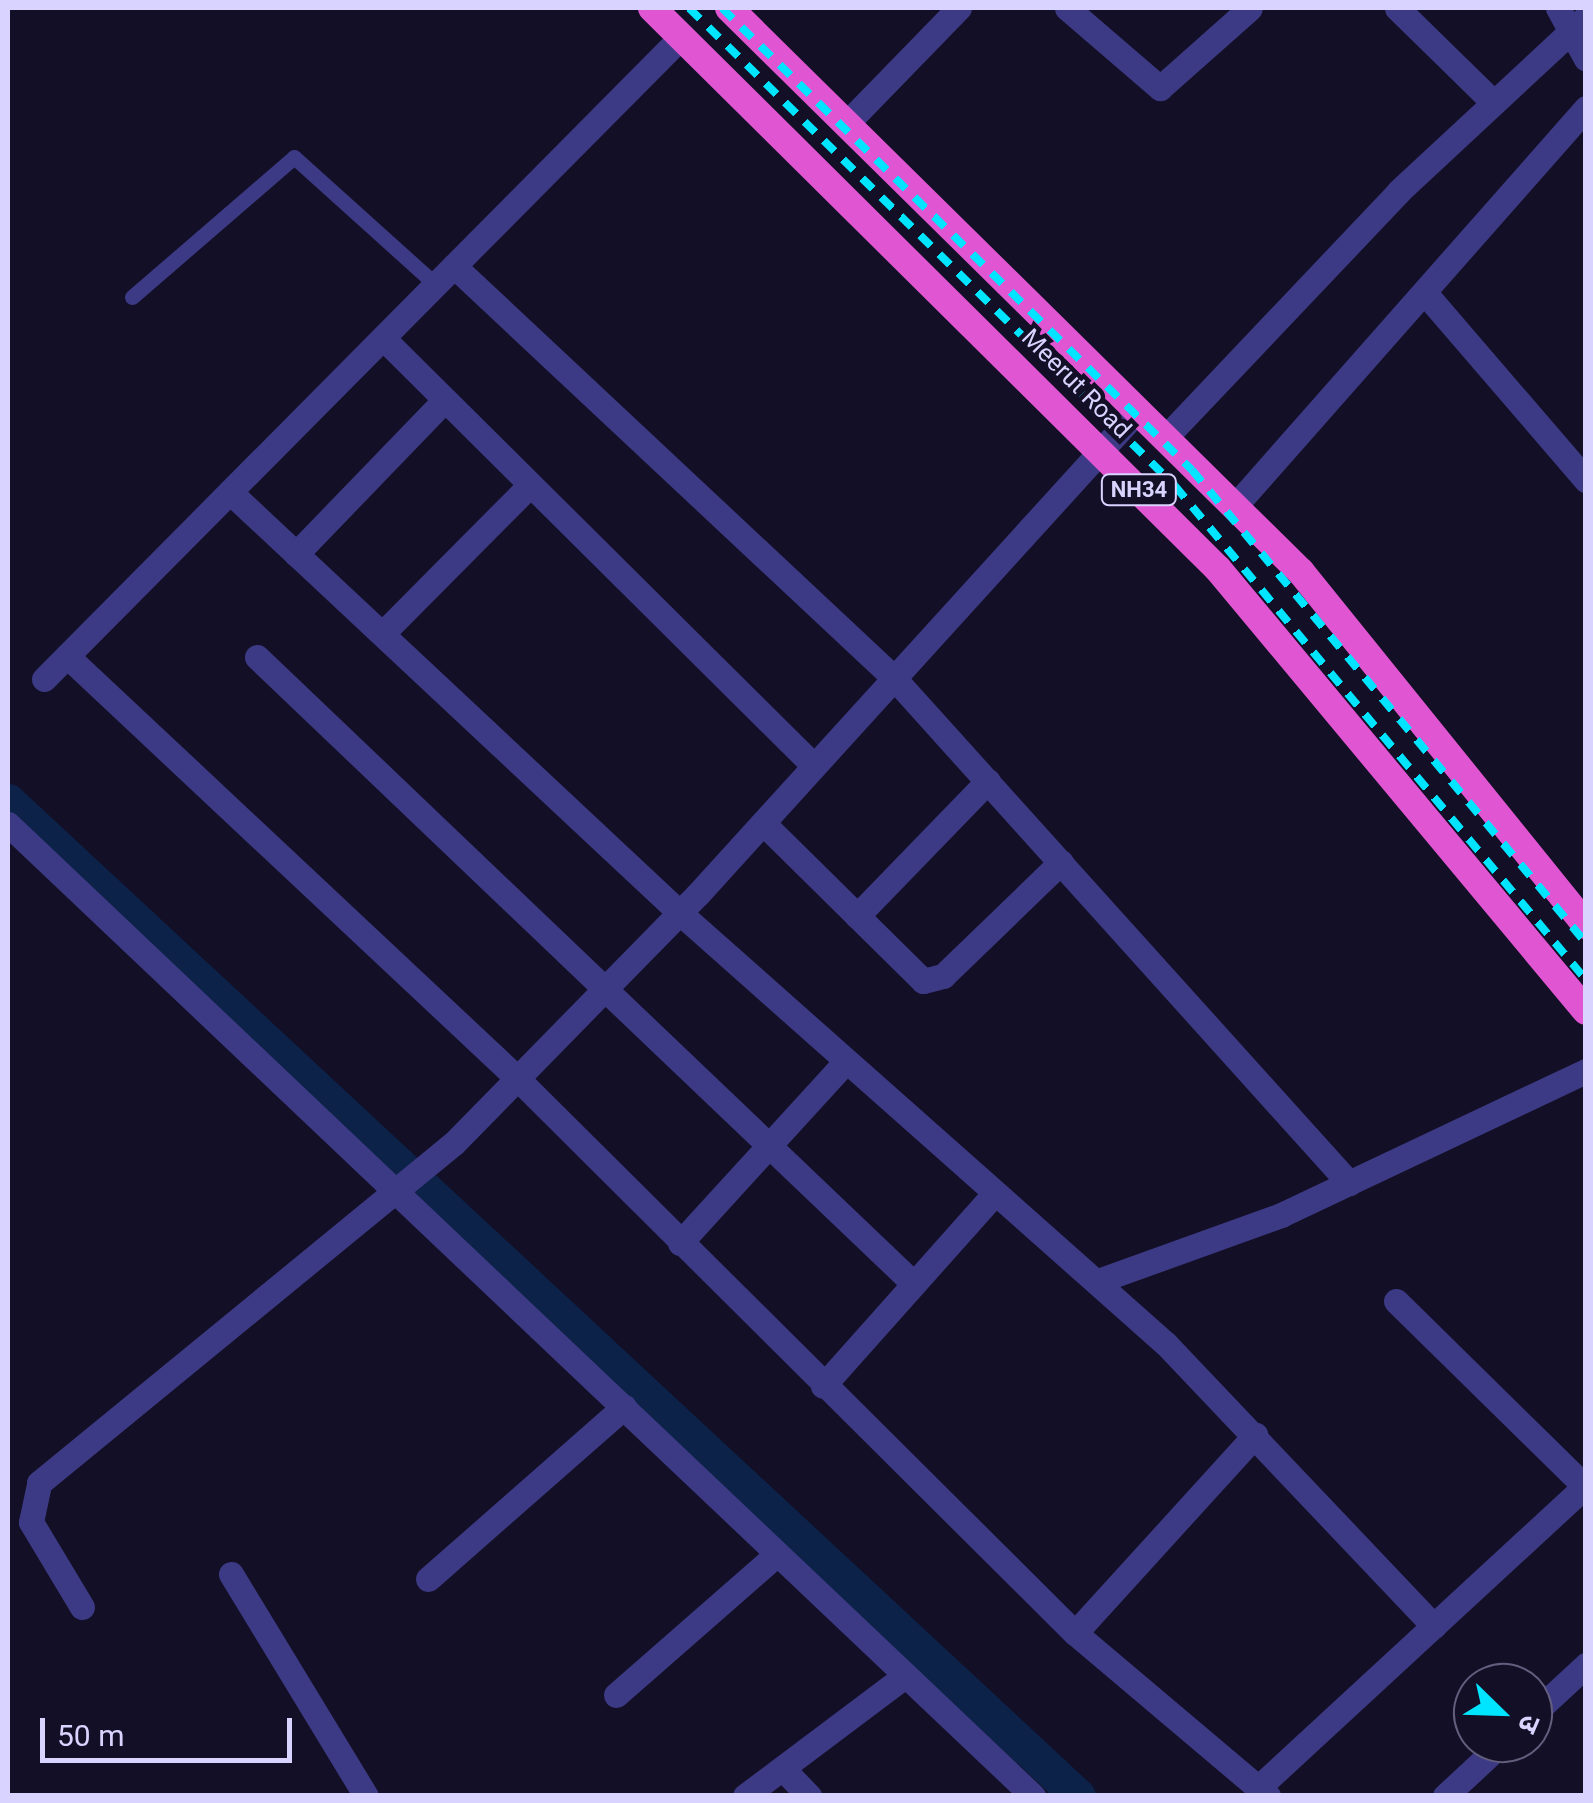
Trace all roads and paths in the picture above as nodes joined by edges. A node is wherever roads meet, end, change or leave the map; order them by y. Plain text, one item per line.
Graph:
1 (652, 8) edge
2 (729, 8) edge
3 (959, 8) edge
4 (1067, 8) edge
5 (1250, 8) edge
6 (1398, 8) edge
7 (1558, 8) edge
8 (1577, 25) edge
9 (682, 36) junction
10 (1586, 60) edge
11 (1493, 102) junction
12 (1586, 108) edge
13 (846, 124) junction
14 (445, 275) junction
15 (1425, 293) junction
16 (132, 297) dead end
17 (383, 338) junction
18 (442, 403) junction
19 (1137, 411) junction
20 (1165, 438) junction
21 (1100, 451) junction
22 (1586, 480) edge
23 (526, 489) junction
24 (230, 492) junction
25 (1234, 506) junction
26 (296, 554) junction
27 (384, 632) junction
28 (67, 656) junction
29 (257, 657) dead end
30 (894, 678) junction
31 (44, 679) dead end
32 (814, 766) junction
33 (988, 782) junction
34 (763, 823) junction
35 (8, 824) edge
36 (1060, 862) junction
37 (680, 912) junction
38 (857, 916) junction
39 (1586, 925) edge
40 (602, 992) junction
41 (1586, 1011) edge
42 (846, 1062) junction
43 (1586, 1071) edge
44 (517, 1078) junction
45 (767, 1148) junction
46 (1349, 1182) junction
47 (406, 1188) junction
48 (994, 1194) junction
49 (680, 1243) junction
50 (1098, 1281) junction
51 (914, 1284) junction
52 (1396, 1301) dead end
53 (823, 1386) junction
54 (624, 1407) junction
55 (1255, 1435) junction
56 (1585, 1487) edge
57 (777, 1554) junction
58 (231, 1574) dead end
59 (428, 1579) dead end
60 (82, 1606) dead end
61 (1434, 1626) junction
62 (1075, 1633) junction
63 (1586, 1665) edge
64 (906, 1675) junction
65 (616, 1695) dead end
66 (1553, 1696) edge
67 (1481, 1763) edge
68 (785, 1771) junction
69 (1264, 1792) edge
70 (366, 1796) edge
71 (745, 1796) edge
72 (809, 1796) edge
73 (1032, 1796) edge
74 (1446, 1796) edge

1 - 9 highway, Meerut Road / NH34
2 - 13 highway, Meerut Road / NH34
3 - 13 street
4 - 5 street
6 - 11 street
7 - 8 street
8 - 10 street
8 - 11 street
9 - 14 street
9 - 21 highway, Meerut Road / NH34
11 - 20 street
12 - 15 street
13 - 19 highway, Meerut Road / NH34
14 - 16 lane
14 - 17 street
14 - 30 street
15 - 22 street
15 - 25 street
17 - 18 street
17 - 24 street
18 - 23 street
18 - 26 street
19 - 20 highway, Meerut Road / NH34
19 - 21 street
20 - 25 highway, Meerut Road / NH34
21 - 30 street
21 - 41 highway, Meerut Road / NH34
23 - 27 street
23 - 32 street
24 - 26 street
24 - 28 street
25 - 39 highway, Meerut Road / NH34
26 - 27 street
27 - 37 street
28 - 31 street
28 - 44 street
29 - 40 street
30 - 32 street
30 - 33 street
32 - 34 street
33 - 36 street
33 - 38 street
34 - 37 street
34 - 38 street
35 - 47 street
36 - 38 street
36 - 46 street
37 - 40 street
37 - 42 street
40 - 44 street
40 - 45 street
42 - 45 street
42 - 48 street
43 - 46 street
44 - 47 street
44 - 49 street
45 - 49 street
45 - 51 street
46 - 50 street
47 - 54 street
47 - 60 street
48 - 50 street
48 - 51 street
49 - 53 street
50 - 55 street
51 - 53 street
52 - 56 street
53 - 62 street
54 - 57 street
54 - 59 street
55 - 61 street
55 - 62 street
56 - 61 street
57 - 64 street
57 - 65 street
58 - 70 street
61 - 69 street
62 - 69 street
63 - 66 street
64 - 68 street
64 - 73 street
67 - 74 street
68 - 71 street
68 - 72 street

